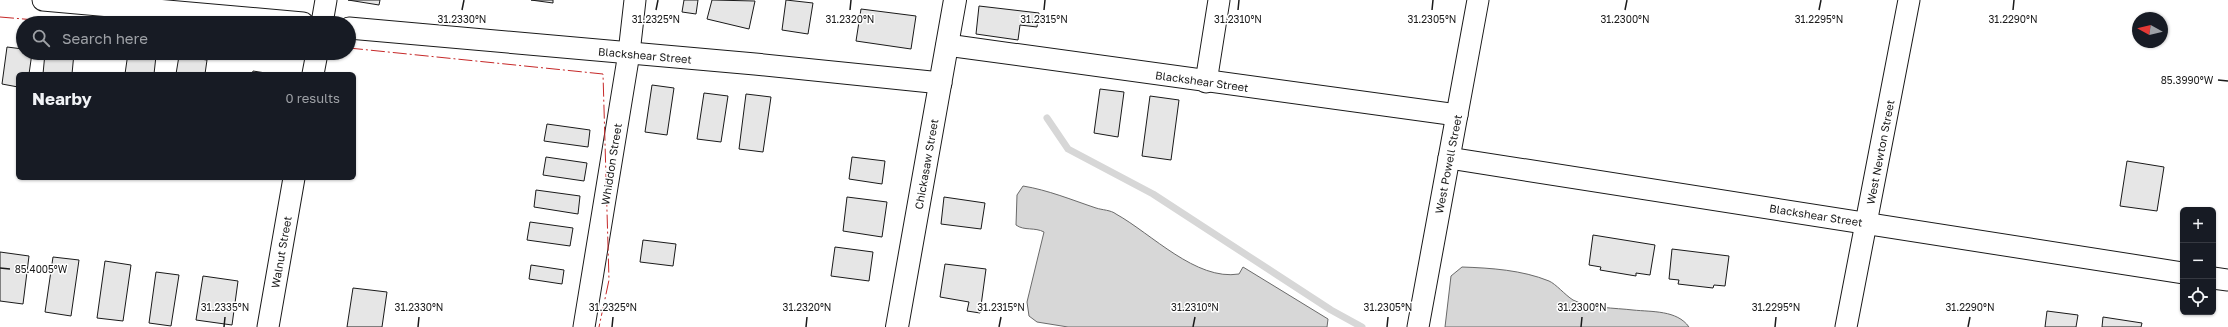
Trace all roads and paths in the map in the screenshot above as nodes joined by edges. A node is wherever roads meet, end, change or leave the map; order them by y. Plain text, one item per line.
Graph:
1 (43, 0) edge
2 (326, 0) edge
3 (635, 0) edge
4 (955, 0) edge
5 (1219, 0) edge
6 (1478, 0) edge
7 (1909, 0) edge
8 (223, 16) edge
9 (323, 16) edge
10 (356, 29) edge
11 (947, 45) junction
12 (629, 53) junction
13 (316, 60) edge
14 (313, 72) edge
15 (1206, 82) junction
16 (941, 83) junction
17 (1457, 115) junction
18 (1449, 158) junction
19 (294, 180) edge
20 (1866, 222) junction
21 (2180, 273) edge
22 (2216, 278) edge
23 (2228, 280) edge
24 (268, 327) edge
25 (584, 327) edge
26 (897, 327) edge
27 (1418, 327) edge
28 (1846, 327) edge

1 - 8 street
2 - 9 street
3 - 12 street, Whiddon Street
4 - 11 street, Chickasaw Street
5 - 15 street
6 - 17 street, West Powell Street
7 - 20 street, West Newton Street
10 - 12 street, Blackshear Street
11 - 15 street, Blackshear Street
11 - 16 street, Chickasaw Street
12 - 16 street, Blackshear Street
12 - 25 street, Whiddon Street
13 - 14 street
15 - 17 street, Blackshear Street
16 - 26 street, Chickasaw Street
17 - 18 street, West Powell Street
18 - 20 street, Blackshear Street
18 - 27 street, West Powell Street
19 - 24 street, Walnut Street
20 - 21 street, Blackshear Street
20 - 28 street, West Newton Street
22 - 23 street

